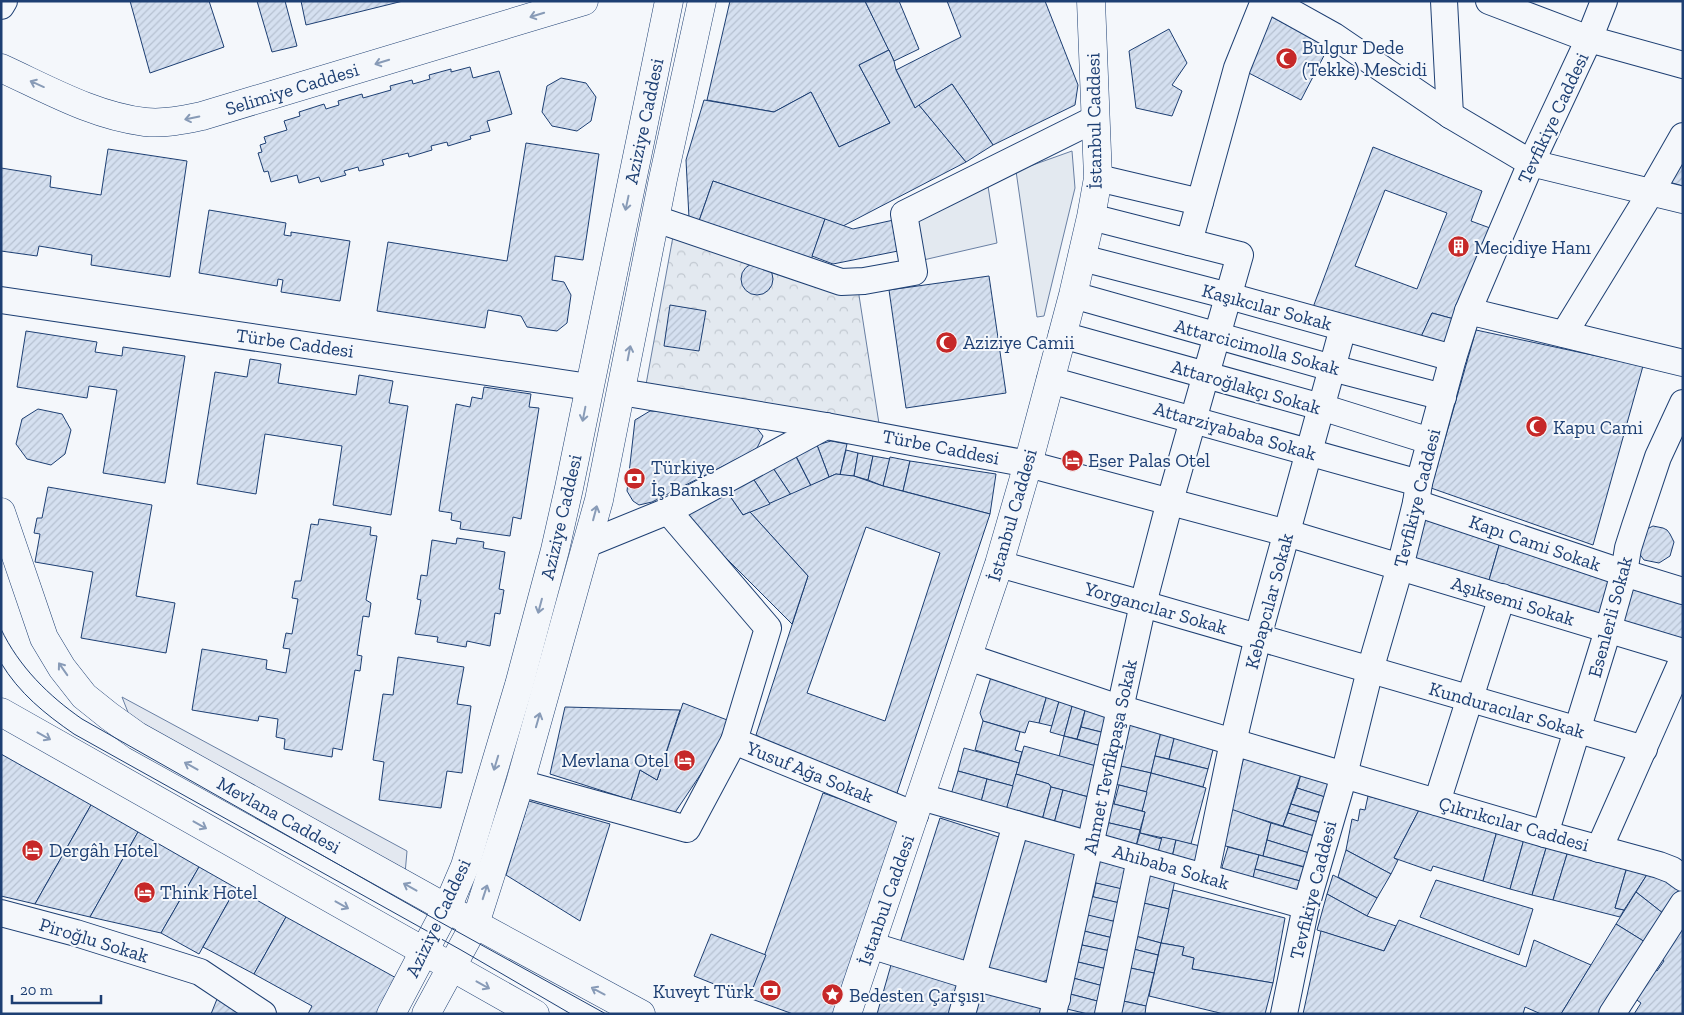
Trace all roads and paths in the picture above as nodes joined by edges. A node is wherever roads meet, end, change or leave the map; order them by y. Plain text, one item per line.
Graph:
1 (4, 1) edge
2 (584, 1) edge
3 (669, 1) edge
4 (702, 1) edge
5 (1091, 1) edge
6 (1264, 1) edge
7 (1271, 1) edge
8 (1444, 1) edge
9 (1489, 1) edge
10 (1604, 1) edge
11 (1, 6) edge
12 (1589, 39) junction
13 (1683, 65) edge
14 (1, 68) edge
15 (1450, 115) junction
16 (1095, 119) junction
17 (1683, 136) edge
18 (1531, 163) junction
19 (1098, 178) junction
20 (1651, 192) junction
21 (1683, 200) edge
22 (1200, 202) junction
23 (1091, 217) junction
24 (656, 219) junction
25 (1189, 242) junction
26 (1082, 258) junction
27 (1072, 295) junction
28 (1229, 296) junction
29 (1, 300) edge
30 (1468, 310) junction
31 (1343, 328) junction
32 (1564, 334) junction
33 (1062, 335) junction
34 (1217, 336) junction
35 (1453, 358) junction
36 (1683, 363) edge
37 (1332, 368) junction
38 (1206, 375) junction
39 (1050, 380) junction
40 (589, 387) junction
41 (621, 392) junction
42 (1443, 397) junction
43 (1683, 403) edge
44 (1321, 408) junction
45 (1194, 419) junction
46 (826, 426) junction
47 (1430, 441) junction
48 (1309, 452) junction
49 (1028, 464) junction
50 (1417, 493) junction
51 (1170, 501) junction
52 (668, 511) junction
53 (4, 522) edge
54 (1286, 533) junction
55 (587, 544) junction
56 (1, 564) edge
57 (999, 564) junction
58 (1400, 567) junction
59 (1624, 574) junction
60 (1683, 591) edge
61 (1502, 597) junction
62 (1143, 604) junction
63 (1608, 630) junction
64 (1258, 637) junction
65 (1683, 652) edge
66 (968, 657) junction
67 (1683, 659) edge
68 (1370, 670) junction
69 (1470, 699) junction
70 (1119, 708) junction
71 (1, 712) edge
72 (1578, 731) junction
73 (734, 741) junction
74 (1233, 742) junction
75 (1644, 749) junction
76 (1344, 775) junction
77 (520, 783) junction
78 (1436, 802) junction
79 (918, 806) junction
80 (1016, 824) junction
81 (1545, 834) junction
82 (1091, 845) junction
83 (1598, 848) junction
84 (1140, 859) junction
85 (1205, 877) junction
86 (1683, 878) edge
87 (1683, 904) edge
88 (1306, 906) junction
89 (447, 908) junction
90 (1, 913) edge
91 (474, 924) junction
92 (870, 945) junction
93 (425, 952) junction
94 (452, 967) junction
95 (973, 977) junction
96 (1055, 1006) edge
97 (263, 1014) edge
98 (391, 1014) edge
99 (426, 1014) edge
100 (535, 1014) edge
101 (641, 1014) edge
102 (847, 1014) edge
103 (962, 1014) edge
104 (1108, 1014) edge
105 (1284, 1014) edge
106 (1612, 1014) edge

1 - 11 street
2 -> 14 main road, Selimiye Caddesi
3 -> 40 main road, Aziziye Caddesi
4 - 24 main road, Aziziye Caddesi
5 - 16 main road, İstanbul Caddesi
6 - 22 street
7 - 15 street
8 - 15 street
9 - 12 street
10 - 12 street, Tevfikiye Caddesi
12 - 13 street
12 - 18 street, Tevfikiye Caddesi
15 - 18 street
16 - 19 main road, İstanbul Caddesi
16 - 24 street
17 - 20 street
18 - 20 street
18 - 30 street, Tevfikiye Caddesi
19 - 22 street
19 - 23 main road, İstanbul Caddesi
20 - 21 street
20 - 32 street
22 - 25 street
23 - 25 street
23 - 26 main road, İstanbul Caddesi
41 -> 24 main road, Aziziye Caddesi
25 - 28 street, Ahmet Tevfikpaşa Sokak
26 - 27 main road, İstanbul Caddesi
26 - 28 street, Kaşıkcılar Sokak
27 - 33 main road, İstanbul Caddesi
27 - 34 street, Attarcicimolla Sokak
28 - 31 street, Kaşıkcılar Sokak
28 - 34 street, Ahmet Tevfikpaşa Sokak
29 - 40 street, Türbe Caddesi
30 - 32 street
30 - 35 street, Tevfikiye Caddesi
31 - 35 street, Kaşıkcılar Sokak
31 - 37 street, Kebapcılar Sokak
32 - 36 street
33 - 38 street, Attaroğlakçı Sokak
33 - 39 main road, İstanbul Caddesi
34 - 37 street, Attarcicimolla Sokak
34 - 38 street, Ahmet Tevfikpaşa Sokak
35 - 42 street, Tevfikiye Caddesi
37 - 42 street, Attarcicimolla Sokak
37 - 44 street, Kebapcılar Sokak
38 - 44 street, Attaroğlakçı Sokak
38 - 45 street, Ahmet Tevfikpaşa Sokak
39 - 45 street, Attarziyababa Sokak
39 - 49 main road, İstanbul Caddesi
40 -> 89 main road, Aziziye Caddesi
41 - 46 street, Türbe Caddesi
55 -> 41 main road, Aziziye Caddesi
42 - 47 street, Tevfikiye Caddesi
43 - 59 street, Esenlerli Sokak
44 - 47 street, Attaroğlakçı Sokak
44 - 48 street, Kebapcılar Sokak
45 - 48 street, Attarziyababa Sokak
45 - 51 street, Ahmet Tevfikpaşa Sokak
46 - 49 street, Türbe Caddesi
46 - 52 street
47 - 50 street, Tevfikiye Caddesi
48 - 50 street, Attarziyababa Sokak
48 - 54 street, Kebapcılar Sokak
49 - 51 street, Türbe Caddesi
49 - 57 main road, İstanbul Caddesi
50 - 58 street, Tevfikiye Caddesi
50 - 59 street, Kapı Cami Sokak
51 - 54 street, Türbe Caddesi
51 - 62 street, Ahmet Tevfikpaşa Sokak
52 - 55 street
52 - 73 street, Yusuf Ağa Sokak
53 - 56 main road
89 -> 53 main road, Mevlana Caddesi
54 - 58 street, Türbe Caddesi
54 - 64 street, Kebapcılar Sokak
77 -> 55 main road, Aziziye Caddesi
57 - 62 street, Yorgancılar Sokak
57 - 66 main road, İstanbul Caddesi
58 - 61 street, Aşıksemi Sokak
58 - 68 street, Tevfikiye Caddesi
59 - 60 street, Kapı Cami Sokak
59 - 63 street, Esenlerli Sokak
61 - 63 street, Aşıksemi Sokak
61 - 69 street
62 - 64 street, Yorgancılar Sokak
62 - 70 street, Ahmet Tevfikpaşa Sokak
63 - 65 street, Aşıksemi Sokak
63 - 72 street, Esenlerli Sokak
64 - 68 street, Yorgancılar Sokak
64 - 74 street, Kebapcılar Sokak
66 - 70 street, Çıkrıkcılar Caddesi
66 - 79 main road, İstanbul Caddesi
67 - 75 street
68 - 69 street, Kunduracılar Sokak
68 - 76 street, Tevfikiye Caddesi
69 - 72 street, Kunduracılar Sokak
69 - 78 street
70 - 74 street, Çıkrıkcılar Caddesi
70 - 82 street, Ahmet Tevfikpaşa Sokak
71 -> 93 main road
72 - 75 street, Kunduracılar Sokak
72 - 81 street, Esenlerli Sokak
73 - 77 street
73 - 79 street, Yusuf Ağa Sokak
74 - 76 street, Çıkrıkcılar Caddesi
74 - 85 street, Kebapcılar Sokak
75 - 83 street
76 - 78 street, Çıkrıkcılar Caddesi
76 - 88 street, Tevfikiye Caddesi
91 -> 77 main road, Aziziye Caddesi
78 - 81 street, Çıkrıkcılar Caddesi
79 - 80 street, Ahibaba Sokak
79 - 92 main road, İstanbul Caddesi
80 - 82 street, Ahibaba Sokak
80 - 95 street
81 - 83 street, Çıkrıkcılar Caddesi
82 - 84 street, Ahibaba Sokak
82 - 96 street, Ahmet Tevfikpaşa Sokak
83 - 86 street, Çıkrıkcılar Caddesi
84 - 85 street, Ahibaba Sokak
84 - 104 street
85 - 88 street, Ahibaba Sokak
87 - 106 street
88 - 105 street, Tevfikiye Caddesi
89 - 91 main road, Mevlana Caddesi
89 - 93 main road, Aziziye Caddesi
90 - 97 street, Piroğlu Sokak
91 - 94 main road, Aziziye Caddesi
101 -> 91 main road, Mevlana Caddesi
92 - 95 street
92 - 102 main road, İstanbul Caddesi
93 - 94 main road
93 - 98 main road, Aziziye Caddesi
94 - 99 main road, Aziziye Caddesi
94 -> 100 main road
95 - 96 street
95 - 103 street

